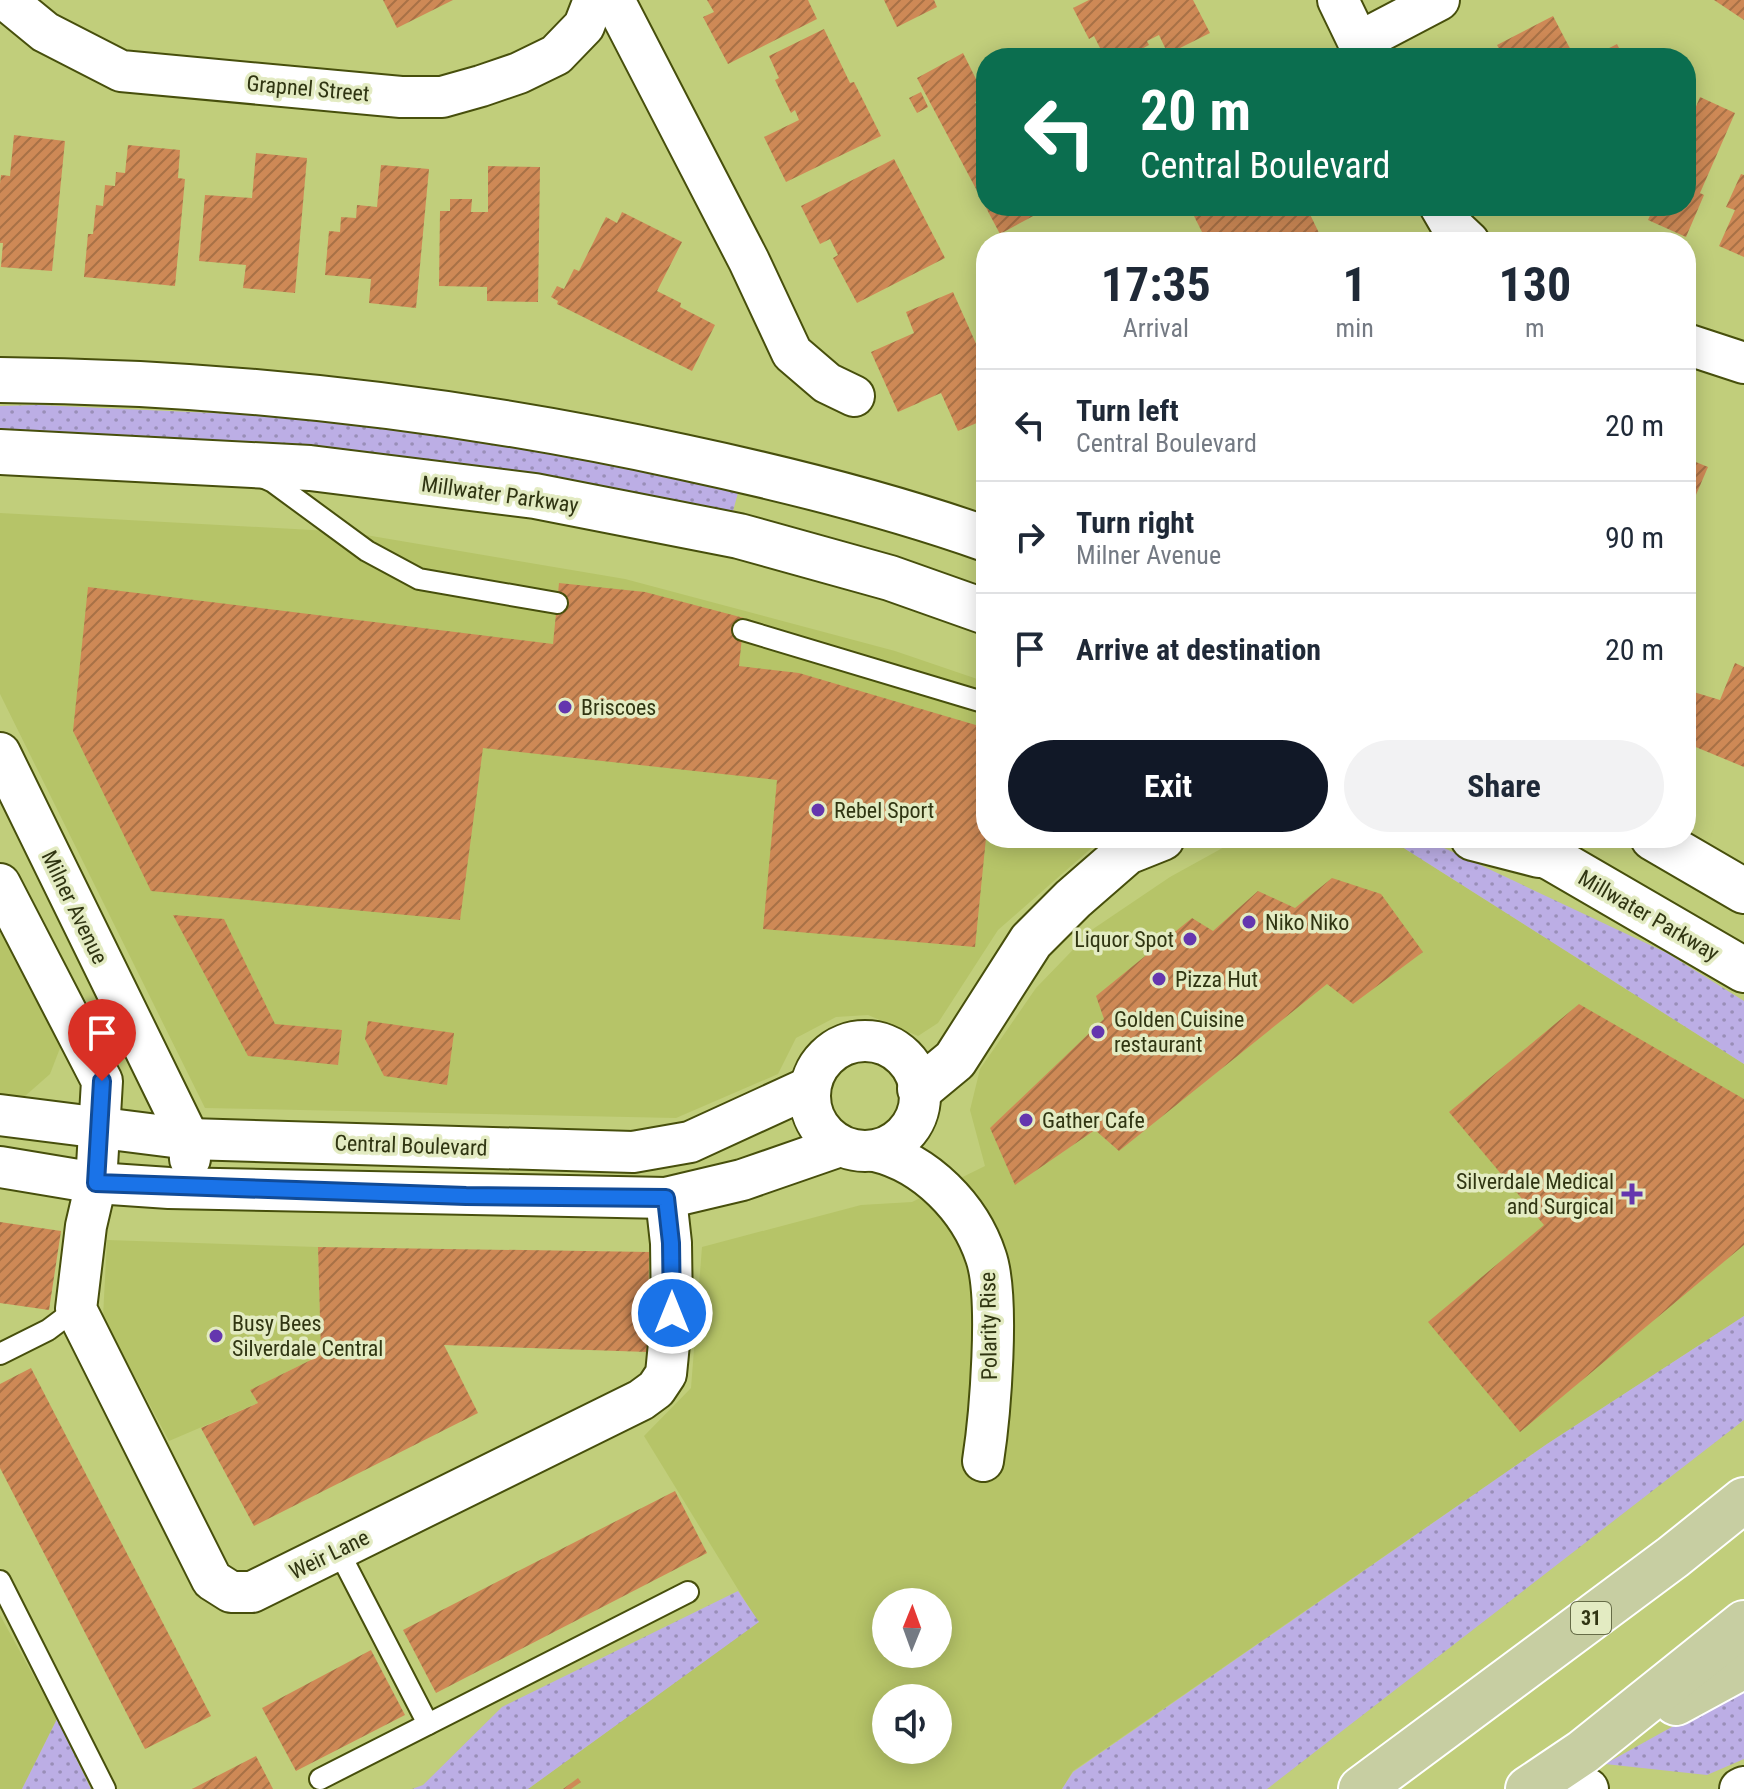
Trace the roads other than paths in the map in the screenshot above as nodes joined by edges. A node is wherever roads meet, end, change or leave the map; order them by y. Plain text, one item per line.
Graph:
1 (6, 0) edge
2 (594, 0) edge
3 (614, 0) edge
4 (1338, 0) edge
5 (1439, 0) edge
6 (1362, 48) edge
7 (1366, 48) edge
8 (1446, 216) edge
9 (1458, 232) edge
10 (1696, 347) edge
11 (1744, 363) edge
12 (0, 380) edge
13 (854, 396) dead end
14 (0, 452) edge
15 (239, 464) junction
16 (976, 536) edge
17 (557, 603) dead end
18 (976, 608) edge
19 (743, 630) dead end
20 (976, 700) edge
21 (0, 753) edge
22 (1137, 848) edge
23 (1511, 848) edge
24 (1530, 848) edge
25 (1670, 848) edge
26 (1553, 859) junction
27 (0, 884) edge
28 (1744, 891) edge
29 (1744, 970) edge
30 (810, 1087) junction
31 (920, 1089) junction
32 (0, 1115) edge
33 (99, 1129) junction
34 (189, 1139) junction
35 (857, 1148) junction
36 (0, 1167) edge
37 (96, 1183) junction
38 (169, 1188) junction
39 (666, 1198) junction
40 (76, 1309) junction
41 (0, 1354) edge
42 (983, 1461) dead end
43 (1744, 1500) edge
44 (338, 1550) junction
45 (0, 1581) edge
46 (688, 1592) dead end
47 (1744, 1623) edge
48 (1744, 1666) edge
49 (428, 1724) junction
50 (1586, 1771) edge
51 (320, 1779) dead end
52 (1534, 1785) edge
53 (105, 1789) edge
54 (1361, 1789) edge

1 - 2 street, Grapnel Street
3 - 13 street
4 - 6 street
5 - 7 street
8 - 9 street
10 - 11 street
12 - 16 main road
14 - 15 main road, Millwater Parkway
15 - 17 lane
15 - 18 main road, Millwater Parkway
19 - 20 lane
21 - 34 street, Milner Avenue
22 - 31 main road
23 - 26 main road
24 - 26 main road, Millwater Parkway
25 - 28 main road
26 - 29 main road, Millwater Parkway
27 - 33 street
30 - 31 street
30 - 34 street, Central Boulevard
30 - 35 street
31 - 35 street
32 - 33 street, Central Boulevard
33 - 34 street, Central Boulevard
33 - 37 street
34 - 38 street
35 - 39 street
35 - 42 street, Polarity Rise
36 - 37 street
37 - 38 street
37 - 40 street
38 - 39 street
39 - 44 street, Weir Lane
40 - 41 lane
40 - 44 street, Weir Lane
43 - 54 main road, 31
44 - 49 lane
45 - 53 lane
46 - 49 lane
47 - 50 main road
48 - 50 main road
49 - 51 lane
50 - 52 main road

